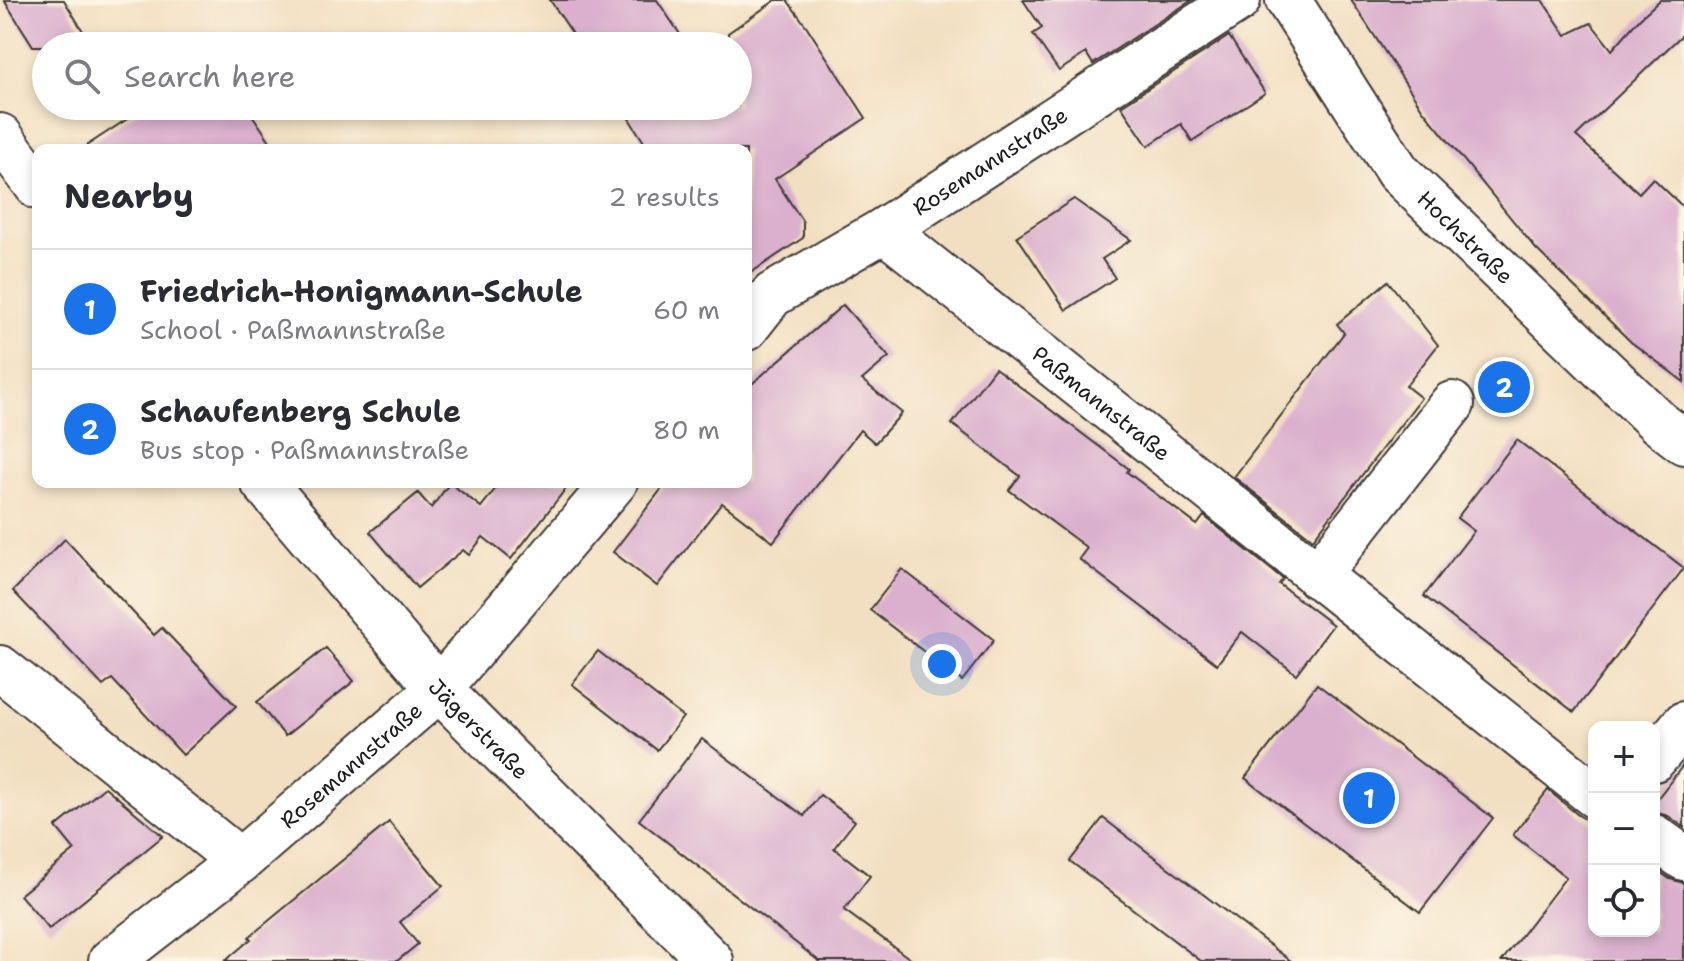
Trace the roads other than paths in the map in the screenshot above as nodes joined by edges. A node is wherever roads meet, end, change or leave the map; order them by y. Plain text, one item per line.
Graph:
1 (1238, 0) edge
2 (1288, 0) edge
3 (0, 136) edge
4 (32, 179) edge
5 (884, 230) junction
6 (752, 320) edge
7 (1452, 404) dead end
8 (1684, 442) edge
9 (268, 488) edge
10 (610, 488) edge
11 (1317, 576) junction
12 (0, 668) edge
13 (439, 689) junction
14 (1684, 724) edge
15 (1660, 752) edge
16 (1591, 793) edge
17 (1660, 841) edge
18 (1684, 858) edge
19 (240, 861) junction
20 (111, 961) edge
21 (711, 961) edge

1 - 5 street, Rosemannstraße
2 - 8 street, Hochstraße
3 - 4 street
5 - 6 street, Rosemannstraße
5 - 11 street, Paßmannstraße
7 - 11 street
9 - 13 street, Jägerstraße
10 - 13 street, Rosemannstraße
11 - 16 street, Paßmannstraße
12 - 19 street
13 - 19 street, Rosemannstraße
13 - 21 street, Jägerstraße
14 - 15 street
17 - 18 street
19 - 20 street, Rosemannstraße

